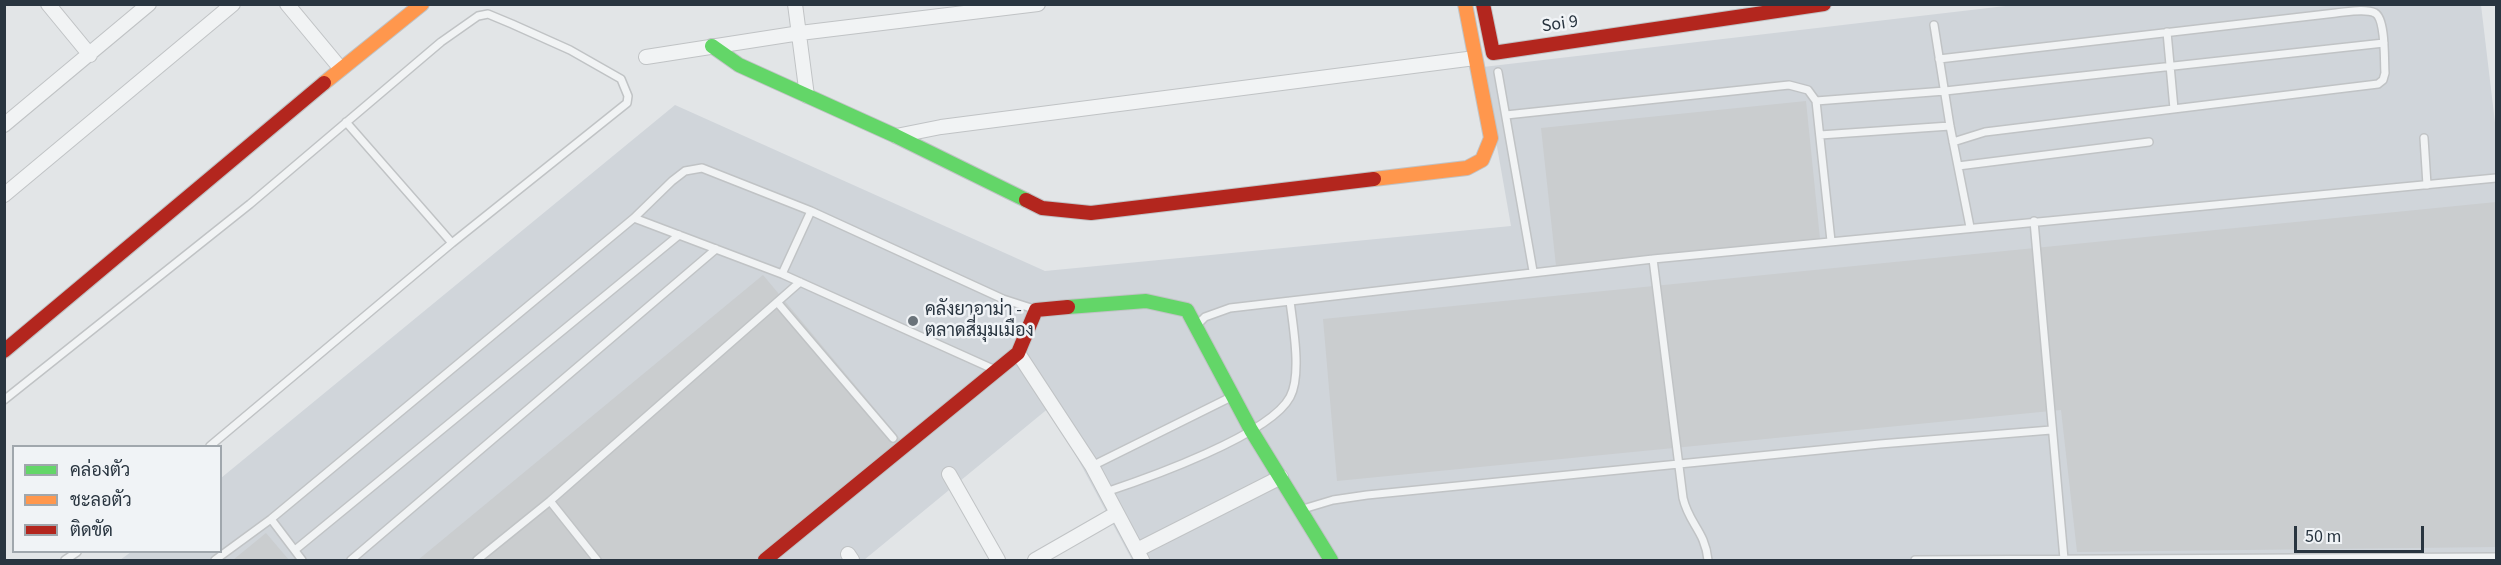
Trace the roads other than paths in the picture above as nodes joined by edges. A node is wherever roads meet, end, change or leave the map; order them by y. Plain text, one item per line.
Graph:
1 (48, 4) edge
2 (149, 4) edge
3 (233, 4) edge
4 (287, 4) edge
5 (422, 4) edge
6 (795, 4) edge
7 (1038, 4) edge
8 (1465, 4) edge
9 (1483, 4) edge
10 (1824, 4) edge
11 (1792, 7) edge
12 (1934, 25) dead end
13 (2167, 32) junction
14 (800, 33) junction
15 (2384, 43) junction
16 (712, 46) junction
17 (90, 55) junction
18 (646, 57) dead end
19 (1475, 58) junction
20 (1939, 59) junction
21 (2170, 67) junction
22 (341, 69) junction
23 (1498, 72) dead end
24 (1945, 91) junction
25 (807, 96) junction
26 (1816, 101) junction
27 (2174, 109) junction
28 (1506, 115) junction
29 (8, 116) edge
30 (346, 122) junction
31 (1950, 126) junction
32 (1820, 135) junction
33 (896, 136) junction
34 (2424, 138) dead end
35 (1953, 142) junction
36 (2149, 142) dead end
37 (1958, 166) junction
38 (2496, 178) edge
39 (2427, 185) junction
40 (4, 195) edge
41 (811, 211) junction
42 (634, 218) junction
43 (2034, 221) junction
44 (1970, 227) junction
45 (679, 235) junction
46 (1831, 241) junction
47 (452, 243) junction
48 (716, 249) junction
49 (1653, 259) junction
50 (1533, 272) junction
51 (782, 274) junction
52 (800, 282) junction
53 (777, 302) junction
54 (1290, 302) junction
55 (1036, 310) junction
56 (1196, 325) junction
57 (4, 351) edge
58 (1018, 353) junction
59 (996, 370) junction
60 (1234, 396) junction
61 (4, 400) edge
62 (1251, 430) junction
63 (2051, 430) junction
64 (893, 438) dead end
65 (212, 445) edge
66 (1678, 465) junction
67 (1092, 466) junction
68 (949, 474) dead end
69 (1281, 477) junction
70 (1106, 492) junction
71 (550, 501) junction
72 (1301, 509) junction
73 (1117, 513) junction
74 (271, 519) junction
75 (295, 550) junction
76 (1139, 555) edge
77 (2496, 558) edge
78 (2064, 559) edge
79 (2111, 559) edge
80 (2052, 560) edge
81 (215, 561) edge
82 (302, 561) edge
83 (351, 561) edge
84 (477, 561) edge
85 (597, 561) edge
86 (765, 561) edge
87 (998, 561) edge
88 (1035, 561) edge
89 (1331, 561) edge
90 (1708, 561) edge
91 (1915, 561) edge
92 (2120, 561) edge

1 - 17 street
2 - 17 street
3 - 40 street
4 - 22 street
5 - 22 street
6 - 14 street
7 - 14 street
8 - 19 street
9 - 11 street, Soi 9
10 - 11 street, Soi 9
12 - 20 lane
13 - 15 lane
13 - 20 lane
13 - 21 lane
14 - 16 street
14 - 25 street
15 - 21 lane
15 - 27 lane
16 - 18 street
16 - 25 street
17 - 29 street
19 - 33 street
19 - 33 street
20 - 24 lane
21 - 24 lane
21 - 27 lane
22 - 57 street
23 - 28 lane
24 - 26 lane
24 - 31 lane
25 - 33 street
26 - 28 lane
26 - 32 lane
27 - 35 lane
28 - 50 lane
30 - 47 lane
30 - 47 lane
30 - 61 lane
31 - 32 lane
31 - 35 lane
32 - 46 lane
34 - 39 lane
35 - 37 lane
36 - 37 lane
37 - 44 lane
38 - 39 lane
39 - 43 lane
41 - 42 lane
41 - 51 lane
41 - 55 lane
42 - 45 lane
42 - 74 lane
43 - 44 lane
43 - 63 lane
44 - 46 lane
45 - 48 lane
45 - 75 lane
46 - 49 lane
47 - 65 lane
48 - 51 lane
48 - 83 lane
49 - 50 lane
49 - 66 lane
50 - 54 lane
51 - 52 lane
52 - 53 lane
52 - 59 lane
53 - 64 lane
53 - 71 lane
54 - 56 lane
54 - 62 lane
55 - 56 street
55 - 58 street
56 - 60 street
58 - 59 street
58 - 67 street
59 - 86 street
60 - 62 street
60 - 67 lane
62 - 69 street
62 - 70 lane
63 - 66 lane
63 - 78 lane
66 - 72 lane
66 - 90 lane
67 - 70 street
68 - 87 street
69 - 72 street
69 - 76 street
70 - 73 street
71 - 84 lane
71 - 85 lane
72 - 89 street
73 - 76 street
73 - 88 street
74 - 75 lane
74 - 81 lane
75 - 82 lane
77 - 79 lane
78 - 79 lane
78 - 80 lane
79 - 92 lane
80 - 91 lane

